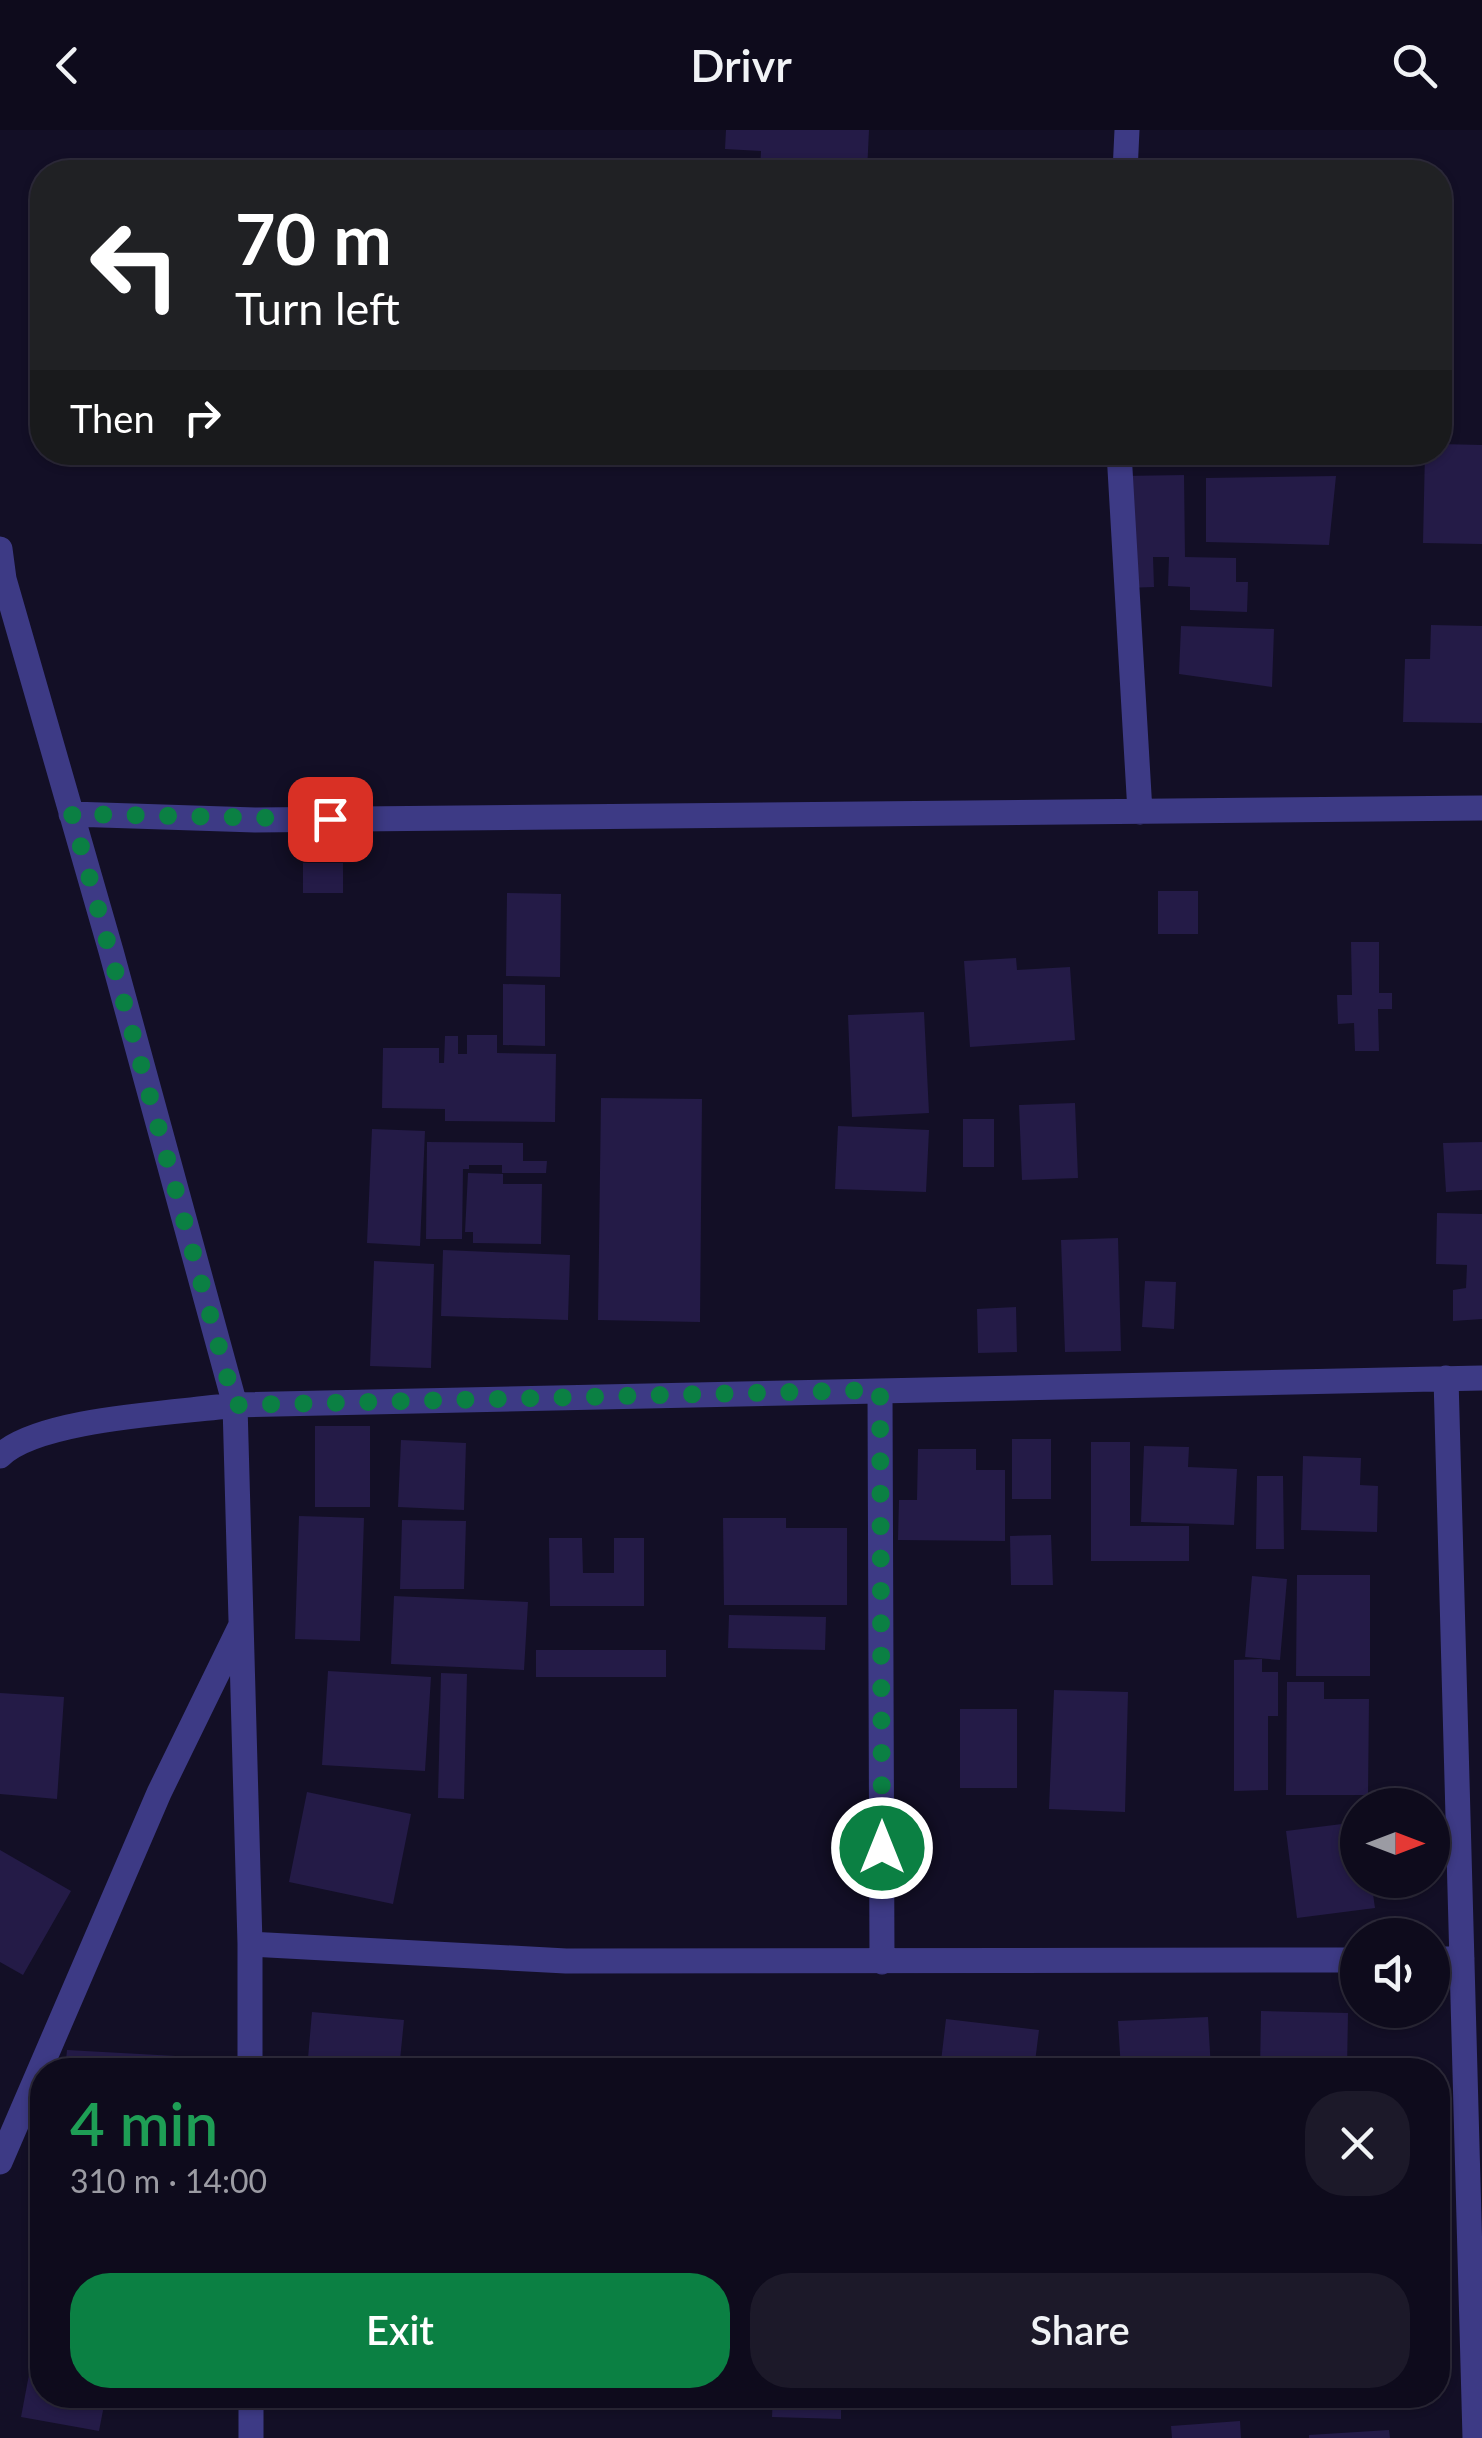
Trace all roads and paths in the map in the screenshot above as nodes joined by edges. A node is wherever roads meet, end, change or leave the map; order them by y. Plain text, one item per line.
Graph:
1 (1126, 130) edge
2 (1125, 160) edge
3 (1120, 465) edge
4 (0, 549) edge
5 (1482, 808) edge
6 (1140, 812) junction
7 (72, 814) junction
8 (1446, 1378) junction
9 (1482, 1378) edge
10 (880, 1390) junction
11 (235, 1405) junction
12 (0, 1456) edge
13 (242, 1622) junction
14 (250, 1944) junction
15 (1450, 1959) edge
16 (1462, 1959) junction
17 (1340, 1960) edge
18 (882, 1962) junction
19 (45, 2058) edge
20 (250, 2058) edge
21 (30, 2092) edge
22 (0, 2162) edge
23 (251, 2408) edge
24 (251, 2438) edge
25 (1475, 2438) edge

1 - 2 street
3 - 6 street
4 - 7 street
5 - 6 street
6 - 7 street
7 - 11 street
8 - 9 street
8 - 10 street
8 - 16 street
10 - 11 street
10 - 18 street
11 - 12 street
11 - 13 street
13 - 14 street
13 - 19 street
14 - 18 street
14 - 20 street
15 - 16 street
16 - 25 street
17 - 18 street
21 - 22 street
23 - 24 street

